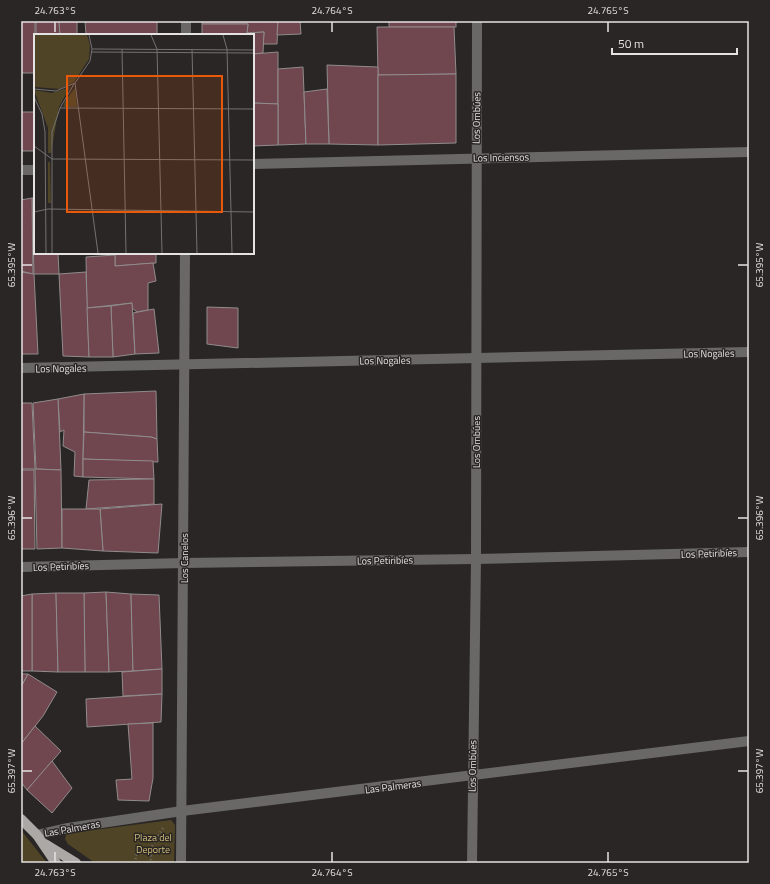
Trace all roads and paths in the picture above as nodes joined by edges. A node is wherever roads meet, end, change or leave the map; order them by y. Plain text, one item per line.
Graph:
1 (186, 21) edge
2 (477, 21) edge
3 (186, 34) edge
4 (749, 152) edge
5 (475, 158) junction
6 (254, 164) edge
7 (21, 170) edge
8 (34, 170) edge
9 (185, 254) edge
10 (749, 352) edge
11 (476, 358) junction
12 (184, 365) junction
13 (21, 368) edge
14 (749, 552) edge
15 (476, 559) junction
16 (184, 563) junction
17 (21, 567) edge
18 (749, 742) edge
19 (472, 776) junction
20 (182, 811) junction
21 (21, 819) edge
22 (165, 824) dead end
23 (37, 834) junction
24 (44, 843) junction
25 (148, 853) junction
26 (56, 863) edge
27 (76, 863) edge
28 (136, 863) edge
29 (151, 863) edge
30 (181, 863) edge
31 (472, 863) edge

1 - 3 street
2 - 5 street, Los Ombúes
4 - 5 street, Los Inciensos
5 - 6 street, Los Inciensos
5 - 11 street, Los Ombúes
7 - 8 street
9 - 12 street, Los Canelos
10 - 11 street, Los Nogales
11 - 12 street, Los Nogales
11 - 15 street, Los Ombúes
12 - 13 street, Los Nogales
12 - 16 street, Los Canelos
14 - 15 street, Los Petiribíes
15 - 16 street, Los Petiribíes
15 - 19 street, Los Ombúes
16 - 17 street, Los Petiribíes
16 - 20 street, Los Canelos
18 - 19 street, Las Palmeras
19 - 20 street, Las Palmeras
19 - 31 street, Los Ombúes
20 - 23 street, Las Palmeras
20 - 30 street, Los Canelos
21 - 23 main road
22 - 25 path
23 - 24 main road
24 - 26 main road
24 - 27 main road
25 - 28 path
25 - 29 path

